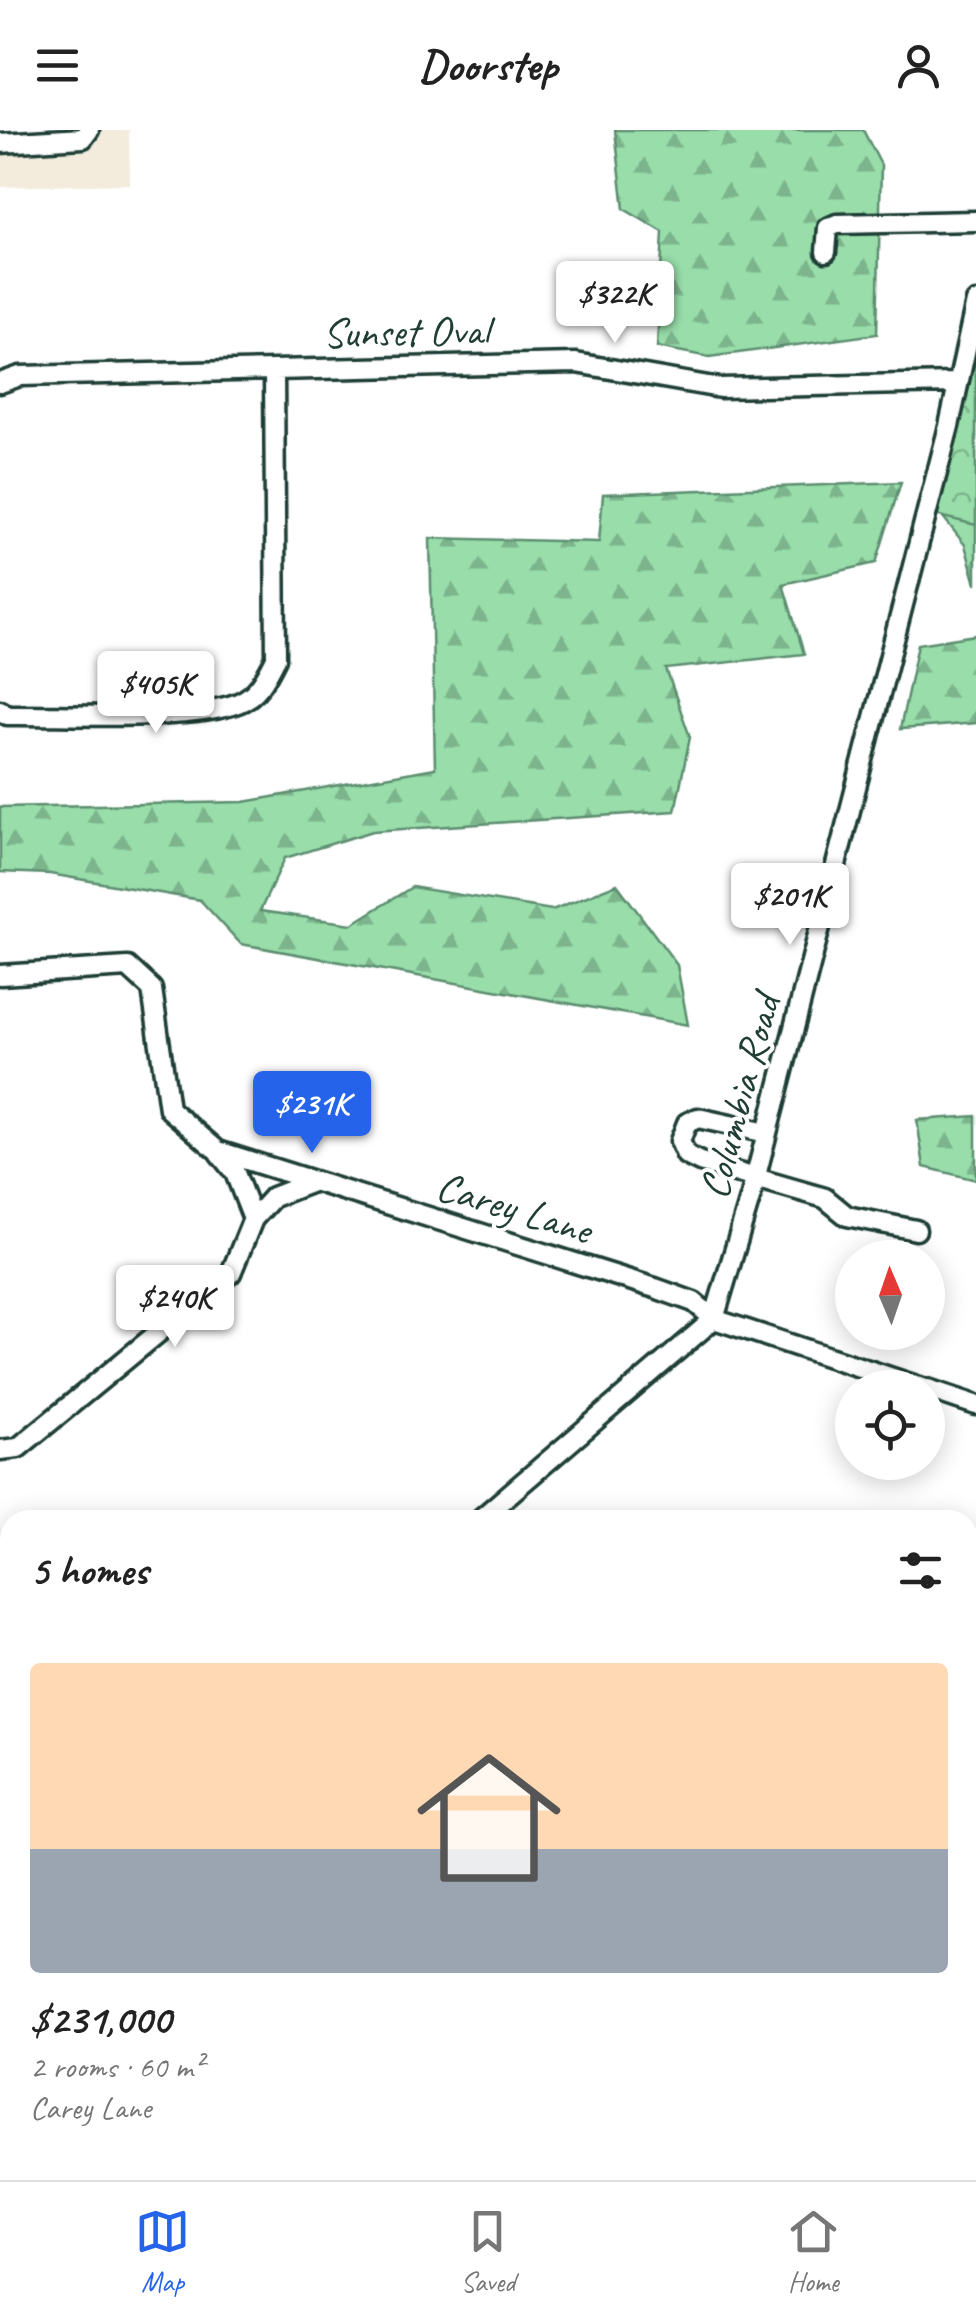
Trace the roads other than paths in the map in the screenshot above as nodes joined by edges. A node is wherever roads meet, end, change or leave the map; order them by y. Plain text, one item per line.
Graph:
1 (89, 130) edge
2 (0, 142) edge
3 (976, 221) edge
4 (826, 252) dead end
5 (976, 302) edge
6 (274, 370) junction
7 (0, 383) edge
8 (956, 384) junction
9 (0, 710) edge
10 (0, 975) edge
11 (767, 1133) junction
12 (218, 1151) junction
13 (756, 1179) junction
14 (314, 1181) junction
15 (253, 1219) junction
16 (916, 1230) dead end
17 (714, 1319) junction
18 (871, 1370) edge
19 (945, 1394) edge
20 (976, 1404) edge
21 (0, 1450) edge
22 (491, 1510) edge

1 - 2 street
3 - 4 street
5 - 8 street, Columbia Road
6 - 7 street, Sunset Oval
6 - 8 street, Sunset Oval
6 - 9 street, Sunset Oval
8 - 11 street, Columbia Road
10 - 12 street, Carey Lane
11 - 13 street, Columbia Road
11 - 13 street
12 - 14 street, Carey Lane
12 - 15 street
13 - 16 street
13 - 17 street, Columbia Road
14 - 15 street
14 - 17 street, Carey Lane
15 - 21 street
17 - 18 street, Carey Lane
17 - 22 street
19 - 20 street, Carey Lane

